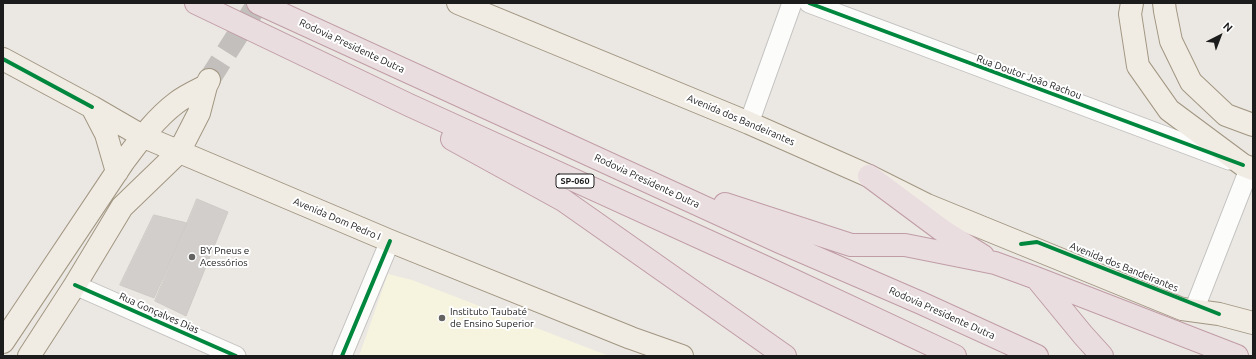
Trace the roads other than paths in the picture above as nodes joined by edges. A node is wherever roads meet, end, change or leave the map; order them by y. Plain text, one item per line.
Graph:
1 (196, 3) edge
2 (258, 3) edge
3 (458, 3) edge
4 (792, 3) edge
5 (809, 3) edge
6 (1132, 3) edge
7 (1164, 3) edge
8 (3, 59) edge
9 (408, 106) junction
10 (92, 107) junction
11 (749, 123) junction
12 (1253, 125) edge
13 (142, 136) junction
14 (179, 152) junction
15 (1249, 167) edge
16 (117, 172) junction
17 (634, 176) junction
18 (869, 176) junction
19 (390, 241) junction
20 (1021, 244) junction
21 (65, 250) junction
22 (995, 263) junction
23 (1036, 278) junction
24 (75, 285) junction
25 (1196, 305) junction
26 (1219, 314) junction
27 (1253, 323) edge
28 (3, 342) edge
29 (29, 356) edge
30 (236, 356) edge
31 (342, 356) edge
32 (682, 356) edge
33 (785, 356) edge
34 (955, 356) edge
35 (1037, 356) edge
36 (1102, 356) edge
37 (1237, 356) edge

1 - 9 highway, SP-060
2 - 17 highway, Rodovia Presidente Dutra
3 - 11 main road, Avenida dos Bandeirantes
4 - 11 street
5 - 15 street, Rua Doutor João Rachou
6 - 15 main road
7 - 12 main road
8 - 10 main road, Avenida Dom Pedro I
9 - 33 highway
9 - 34 highway, SP-060
10 - 13 main road, Avenida Dom Pedro I
10 - 16 main road
11 - 18 main road, Avenida dos Bandeirantes
13 - 14 main road, Avenida Dom Pedro I
13 - 14 main road
13 - 16 main road
14 - 19 main road, Avenida Dom Pedro I
14 - 24 main road
15 - 25 street
16 - 21 main road
17 - 22 highway
17 - 35 highway, Rodovia Presidente Dutra
18 - 20 main road, Avenida dos Bandeirantes
18 - 22 highway
19 - 31 street
19 - 32 main road, Avenida Dom Pedro I
20 - 25 street, Avenida dos Bandeirantes
20 - 26 main road, Avenida dos Bandeirantes
21 - 24 main road
21 - 28 main road
22 - 23 highway
23 - 36 highway
23 - 37 highway
24 - 29 main road
24 - 30 street, Rua Gonçalves Dias
25 - 26 street, Avenida dos Bandeirantes
26 - 27 main road, Avenida dos Bandeirantes

